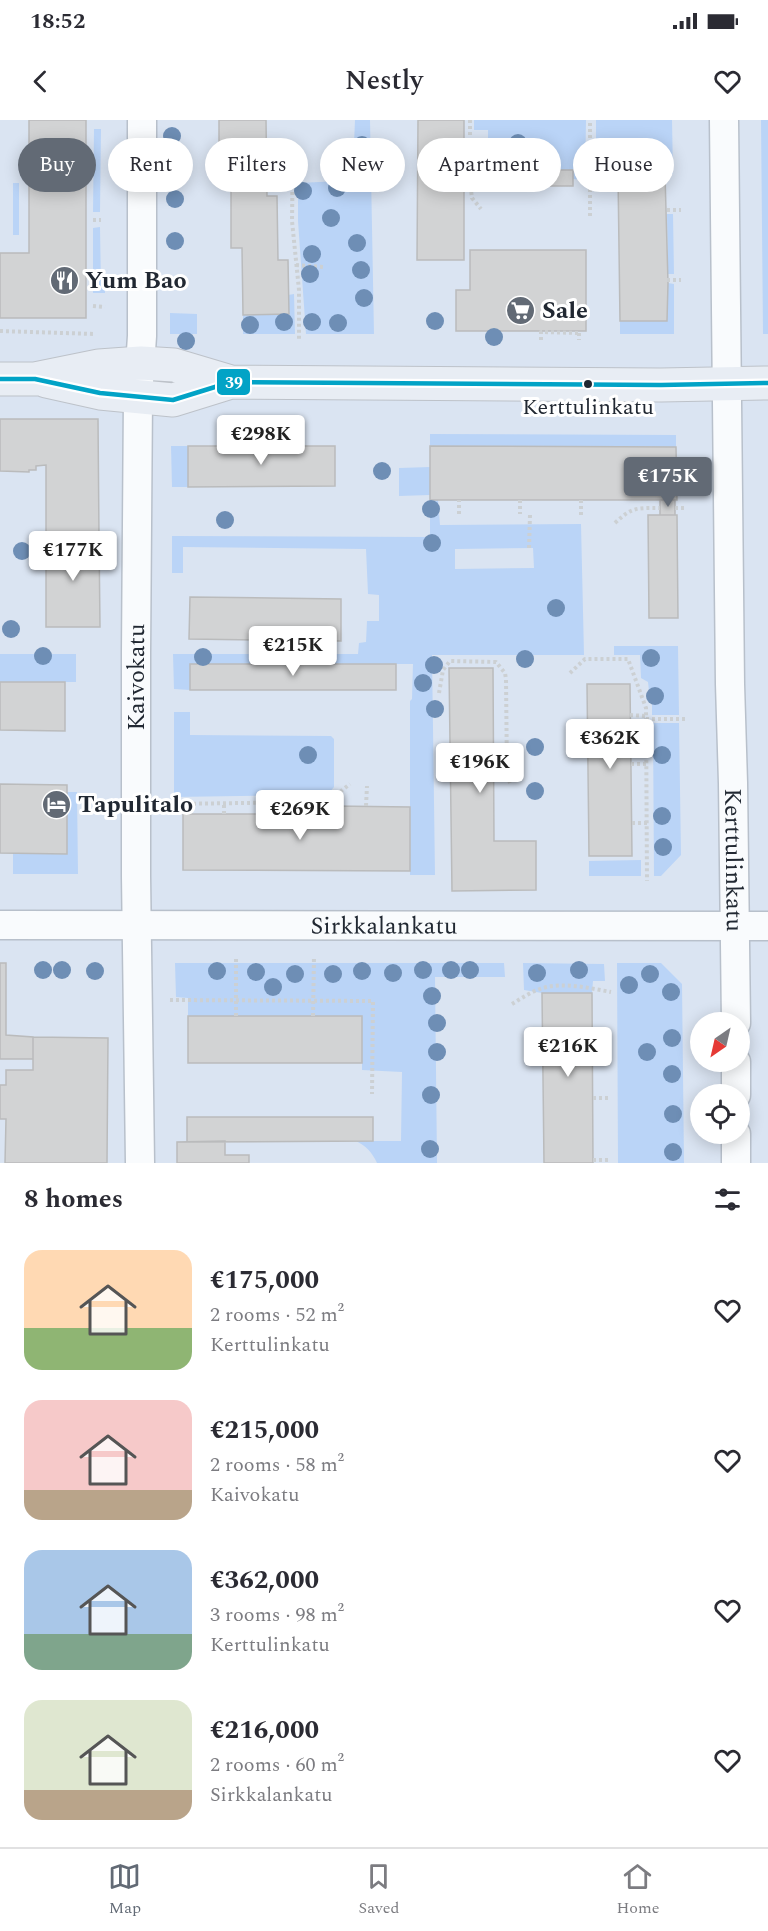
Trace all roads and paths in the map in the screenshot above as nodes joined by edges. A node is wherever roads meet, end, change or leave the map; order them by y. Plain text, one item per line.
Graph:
1 (142, 120) edge
2 (470, 120) edge
3 (590, 120) edge
4 (724, 120) edge
5 (292, 192) edge
6 (481, 209) dead end
7 (667, 210) dead end
8 (681, 210) dead end
9 (590, 216) dead end
10 (93, 220) dead end
11 (101, 220) dead end
12 (296, 265) junction
13 (323, 267) dead end
14 (668, 280) dead end
15 (681, 280) dead end
16 (93, 306) dead end
17 (105, 307) dead end
18 (0, 331) edge
19 (100, 334) dead end
20 (299, 340) dead end
21 (541, 340) dead end
22 (579, 340) dead end
23 (141, 363) junction
24 (0, 379) edge
25 (35, 379) junction
26 (231, 382) junction
27 (768, 383) edge
28 (728, 384) junction
29 (138, 396) junction
30 (228, 428) dead end
31 (295, 428) dead end
32 (229, 446) dead end
33 (294, 446) dead end
34 (459, 500) dead end
35 (520, 500) dead end
36 (580, 500) dead end
37 (642, 500) dead end
38 (642, 508) junction
39 (660, 508) dead end
40 (675, 508) dead end
41 (685, 508) dead end
42 (459, 514) dead end
43 (520, 514) dead end
44 (530, 515) dead end
45 (581, 515) dead end
46 (615, 523) dead end
47 (529, 548) dead end
48 (570, 674) dead end
49 (439, 693) dead end
50 (630, 715) dead end
51 (646, 717) junction
52 (685, 719) dead end
53 (631, 764) dead end
54 (646, 764) junction
55 (510, 783) dead end
56 (350, 784) dead end
57 (367, 786) dead end
58 (224, 803) junction
59 (300, 803) junction
60 (168, 804) dead end
61 (366, 806) dead end
62 (224, 814) dead end
63 (300, 814) dead end
64 (632, 823) dead end
65 (647, 823) junction
66 (647, 881) dead end
67 (137, 924) junction
68 (0, 925) edge
69 (736, 925) junction
70 (768, 926) edge
71 (236, 957) dead end
72 (314, 957) dead end
73 (611, 992) dead end
74 (170, 1000) dead end
75 (314, 1001) junction
76 (236, 1002) junction
77 (512, 1004) dead end
78 (736, 1012) edge
79 (236, 1016) dead end
80 (313, 1016) dead end
81 (592, 1035) dead end
82 (611, 1035) dead end
83 (372, 1094) dead end
84 (592, 1098) dead end
85 (611, 1098) dead end
86 (736, 1144) edge
87 (593, 1160) dead end
88 (611, 1160) dead end
89 (140, 1163) edge
90 (736, 1163) edge

1 - 23 street, Kaivokatu
2 - 6 path
3 - 9 path
4 - 28 street, Kerttulinkatu
5 - 12 path
7 - 8 path
10 - 11 path
12 - 13 path
12 - 20 path
14 - 15 path
16 - 17 path
18 - 19 path
21 - 22 path
23 - 25 main road
23 - 26 main road
23 - 29 street, Kaivokatu
24 - 25 main road
25 - 29 main road
26 - 28 main road
26 - 29 main road
27 - 28 main road
28 - 69 street, Kerttulinkatu
29 - 67 street, Kaivokatu
30 - 32 path
31 - 33 path
34 - 42 path
35 - 43 path
36 - 45 path
37 - 38 path
38 - 39 path
38 - 46 path
40 - 41 path
44 - 47 path
48 - 51 path
49 - 55 path
50 - 51 path
51 - 52 path
51 - 54 path
53 - 54 path
54 - 65 path
56 - 59 path
57 - 61 path
58 - 59 path
58 - 60 path
58 - 62 path
59 - 63 path
64 - 65 path
65 - 66 path
67 - 68 street, Sirkkalankatu
67 - 69 street, Sirkkalankatu
67 - 89 street, Kaivokatu
69 - 70 street, Sirkkalankatu
69 - 78 street, Kerttulinkatu
71 - 76 path
72 - 75 path
73 - 77 path
74 - 76 path
75 - 76 path
75 - 80 path
75 - 83 path
76 - 79 path
81 - 82 path
84 - 85 path
86 - 90 street
87 - 88 path

